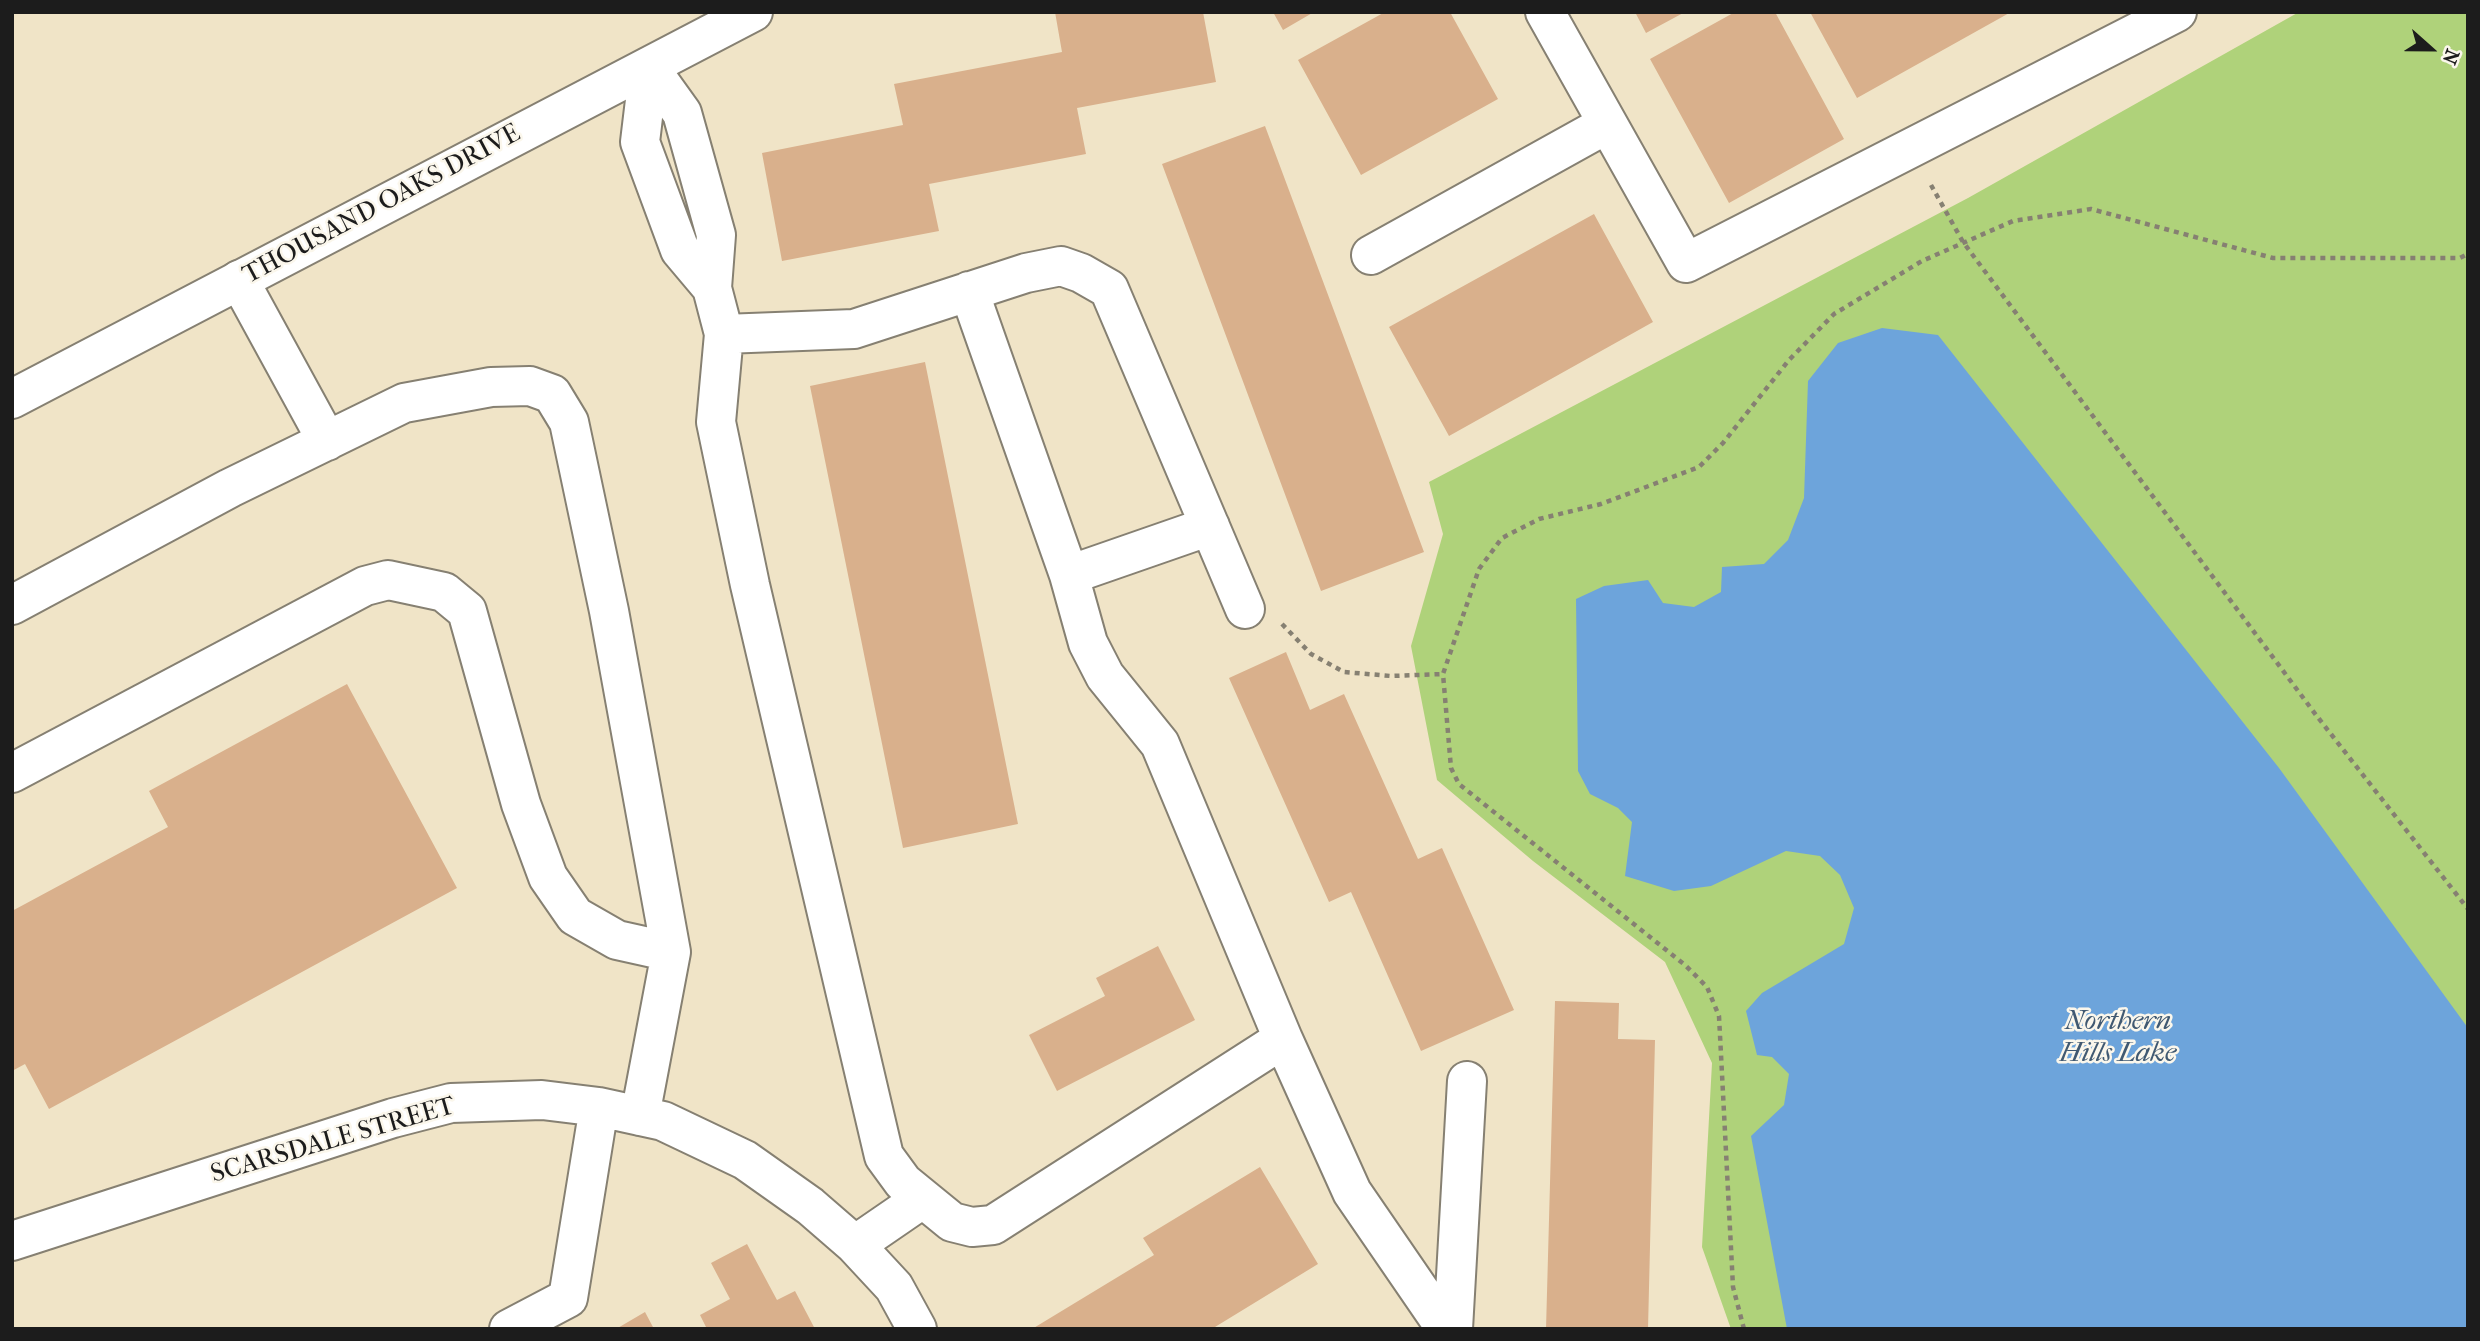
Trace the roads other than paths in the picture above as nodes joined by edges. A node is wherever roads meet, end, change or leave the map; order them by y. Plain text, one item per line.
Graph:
1 (753, 12) edge
2 (1545, 12) edge
3 (2177, 12) edge
4 (649, 66) junction
5 (1607, 124) junction
6 (1371, 256) dead end
7 (239, 280) junction
8 (969, 291) junction
9 (724, 334) junction
10 (12, 399) edge
11 (327, 441) junction
12 (1210, 526) junction
13 (1069, 575) junction
14 (12, 605) edge
15 (1245, 609) road end
16 (12, 773) edge
17 (671, 952) junction
18 (1283, 1039) junction
19 (1467, 1081) dead end
20 (599, 1107) junction
21 (640, 1116) junction
22 (922, 1199) junction
23 (12, 1241) edge
24 (855, 1245) junction
25 (509, 1329) edge
26 (917, 1329) edge
27 (1446, 1329) edge
28 (1453, 1329) edge

1 - 4 street, THOUSAND OAKS DRIVE
2 - 5 street
3 - 5 street
4 - 7 street, THOUSAND OAKS DRIVE
4 - 9 street
5 - 6 street
7 - 10 street, THOUSAND OAKS DRIVE
7 - 11 street
8 - 9 street
8 - 12 street
8 - 13 street
9 - 22 street
11 - 14 street
11 - 17 street
12 - 13 street
12 - 15 street
13 - 18 street
16 - 17 street
17 - 21 street
18 - 22 street
18 - 27 street
19 - 28 street
20 - 21 street, SCARSDALE STREET
20 - 23 street, SCARSDALE STREET
20 - 25 street
21 - 24 street, SCARSDALE STREET
22 - 24 street
24 - 26 street, SCARSDALE STREET

